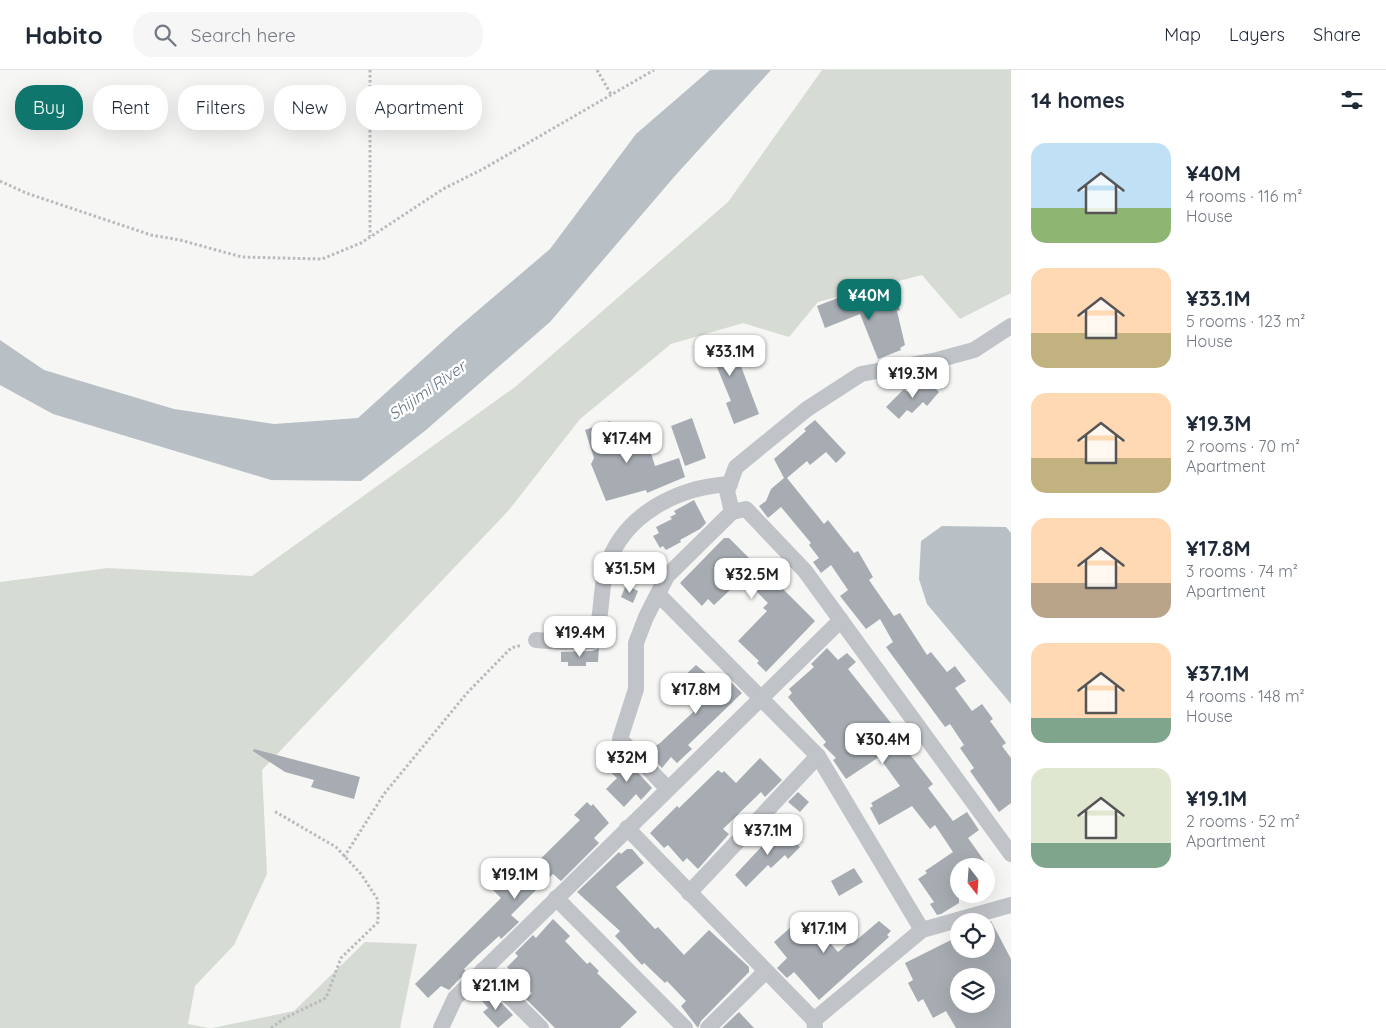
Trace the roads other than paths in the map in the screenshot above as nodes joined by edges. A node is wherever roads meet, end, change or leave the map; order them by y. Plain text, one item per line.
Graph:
1 (1011, 326) edge
2 (730, 484) junction
3 (732, 512) junction
4 (658, 594) junction
5 (840, 620) junction
6 (536, 640) road end
7 (761, 697) junction
8 (818, 756) junction
9 (667, 788) junction
10 (626, 828) junction
11 (1011, 854) edge
12 (689, 894) junction
13 (556, 898) junction
14 (1011, 904) edge
15 (922, 930) junction
16 (483, 970) junction
17 (766, 971) junction
18 (814, 1024) edge
19 (441, 1028) edge
20 (541, 1028) edge
21 (685, 1028) edge
22 (708, 1028) edge

1 - 2 street
2 - 3 street
2 - 6 street
3 - 4 street
3 - 5 street
4 - 7 street
4 - 9 street
5 - 7 street
5 - 11 street
7 - 8 street
7 - 9 street
8 - 12 street
8 - 15 street
9 - 10 street
10 - 12 street
10 - 13 street
12 - 17 street
13 - 16 street
13 - 21 street
14 - 15 street
15 - 18 street
16 - 19 street
16 - 20 street
17 - 18 street
17 - 22 street

